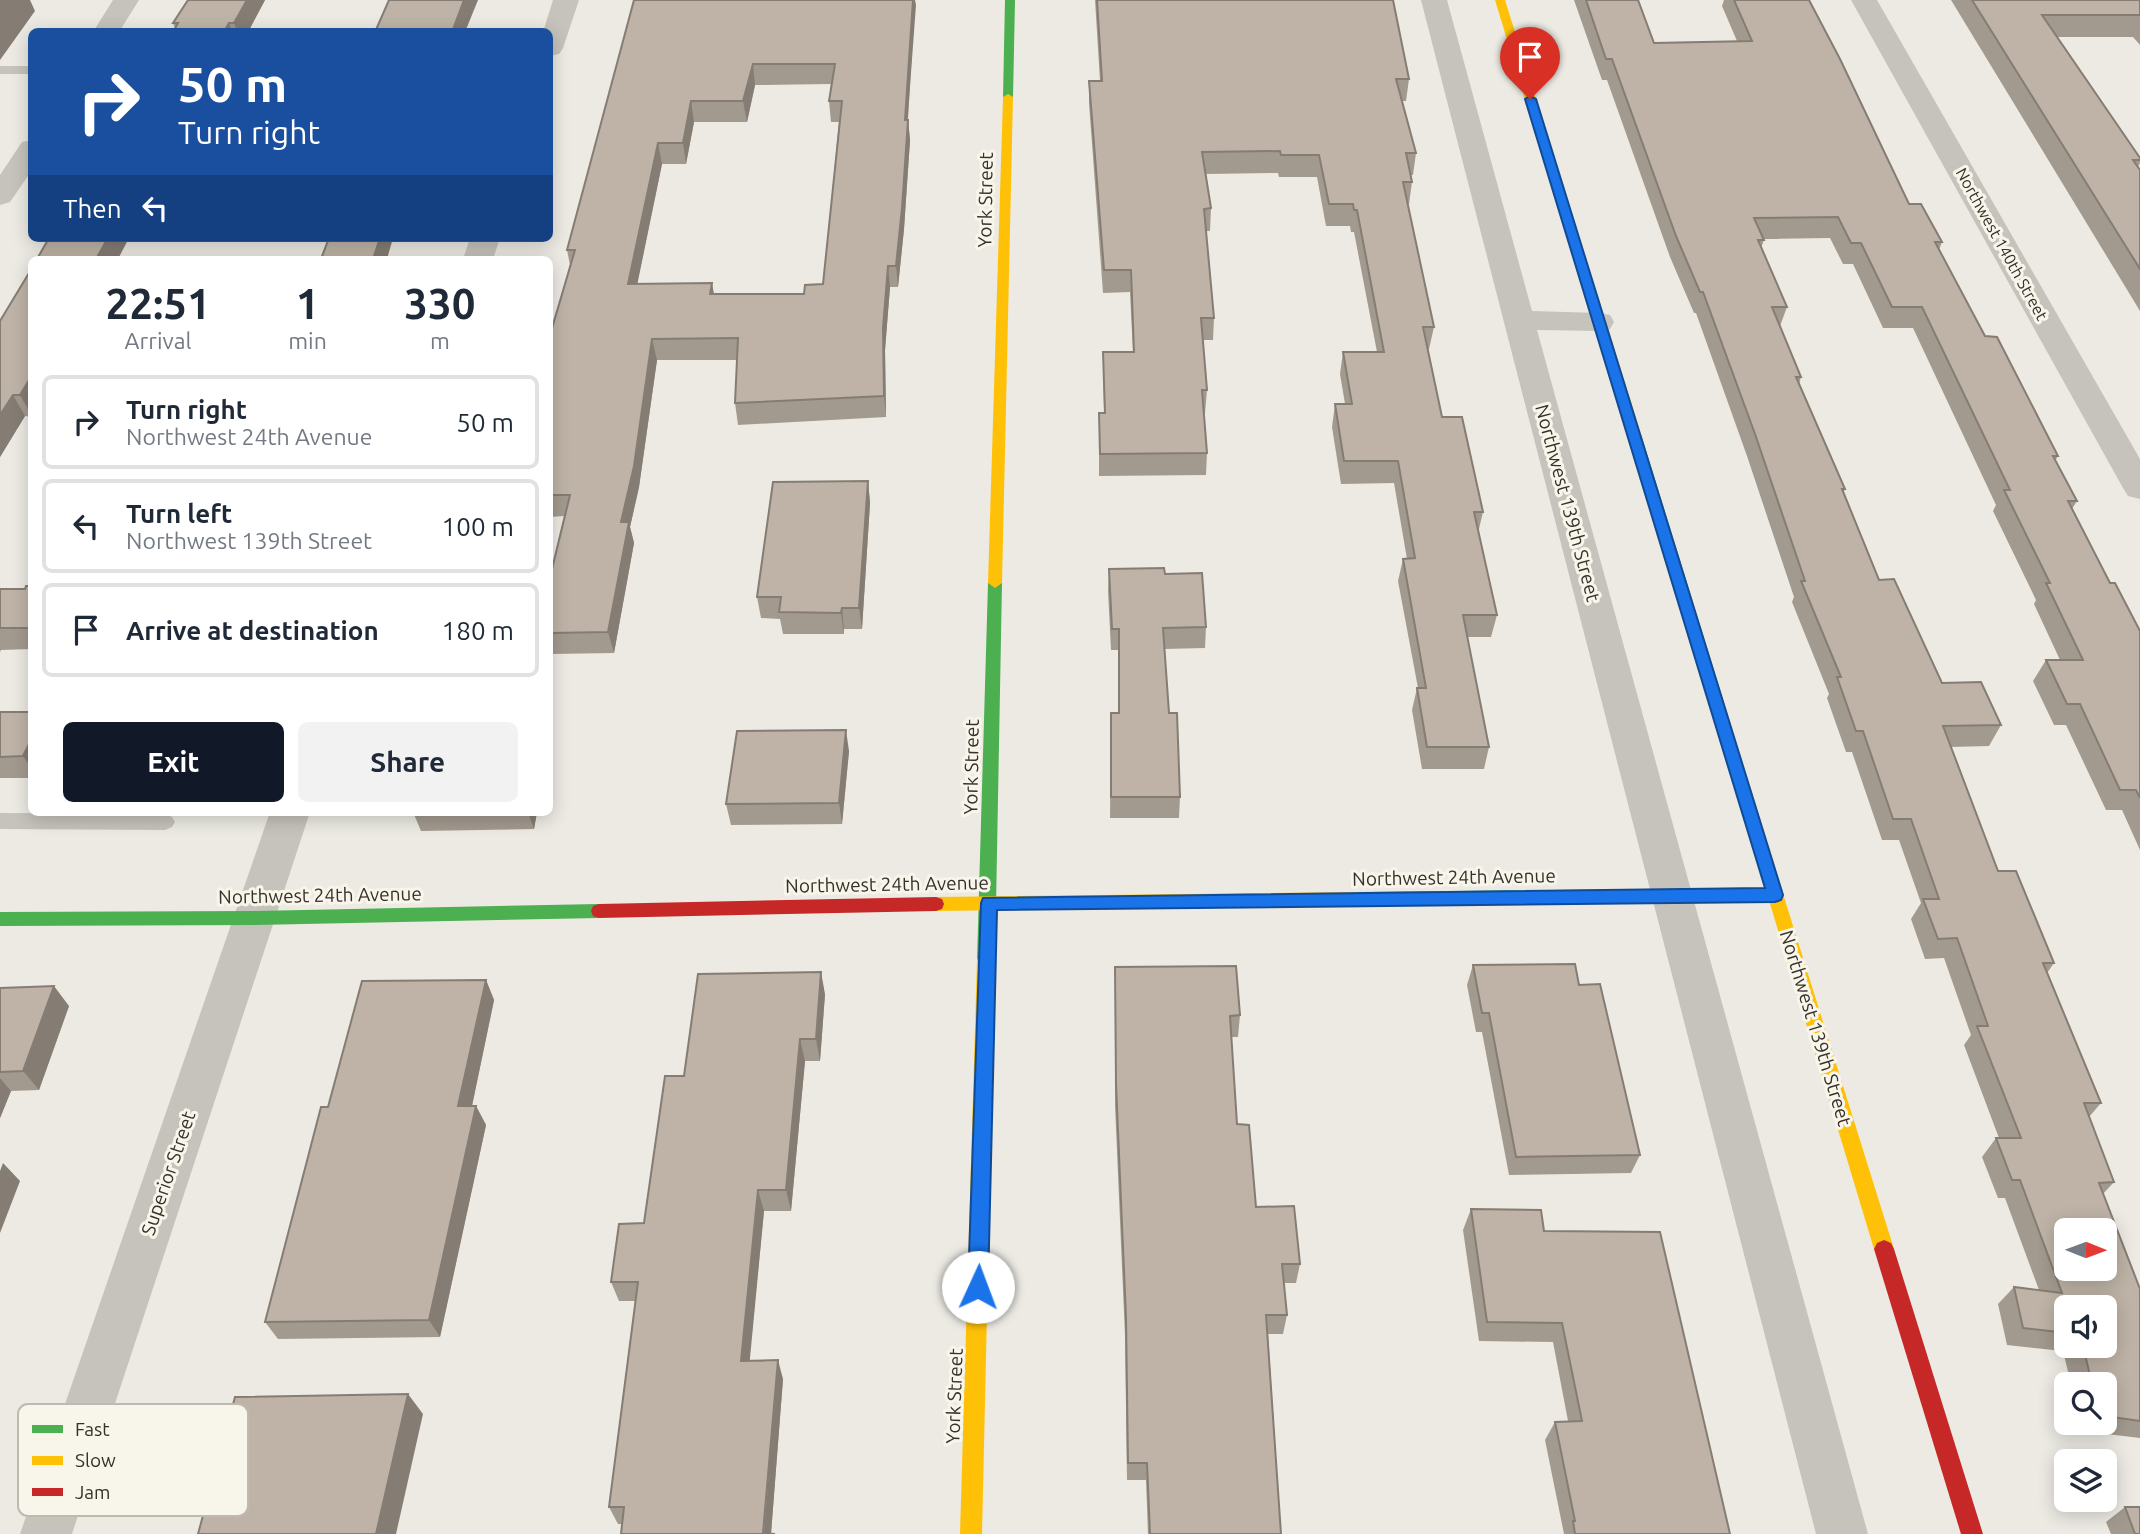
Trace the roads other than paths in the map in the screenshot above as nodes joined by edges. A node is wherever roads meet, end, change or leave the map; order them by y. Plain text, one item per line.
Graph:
1 (126, 0) edge
2 (566, 0) edge
3 (1010, 0) edge
4 (1434, 0) edge
5 (1500, 0) edge
6 (1864, 0) edge
7 (108, 28) edge
8 (553, 39) edge
9 (0, 70) edge
10 (28, 70) edge
11 (28, 154) edge
12 (0, 196) edge
13 (1520, 320) junction
14 (1599, 322) junction
15 (2140, 488) edge
16 (289, 816) edge
17 (0, 821) edge
18 (165, 822) dead end
19 (1775, 895) junction
20 (1672, 896) junction
21 (989, 903) junction
22 (255, 918) junction
23 (0, 919) edge
24 (90, 1404) edge
25 (52, 1516) edge
26 (46, 1534) edge
27 (971, 1534) edge
28 (1842, 1534) edge
29 (1972, 1534) edge

1 - 7 street
2 - 8 street
3 - 21 street, York Street
4 - 13 street, Northwest 139th Street
5 - 14 street, Northwest 139th Street
6 - 15 street, Northwest 140th Street
9 - 10 lane
11 - 12 street
13 - 14 street
13 - 20 street, Northwest 139th Street
14 - 19 street, Northwest 139th Street
16 - 22 street, Superior Street
17 - 18 lane
19 - 20 street, Northwest 24th Avenue
19 - 29 street, Northwest 139th Street
20 - 21 street, Northwest 24th Avenue
20 - 28 street, Northwest 139th Street
21 - 22 street, Northwest 24th Avenue
21 - 27 street, York Street
22 - 23 street, Northwest 24th Avenue
22 - 24 street, Superior Street
25 - 26 street, Superior Street

